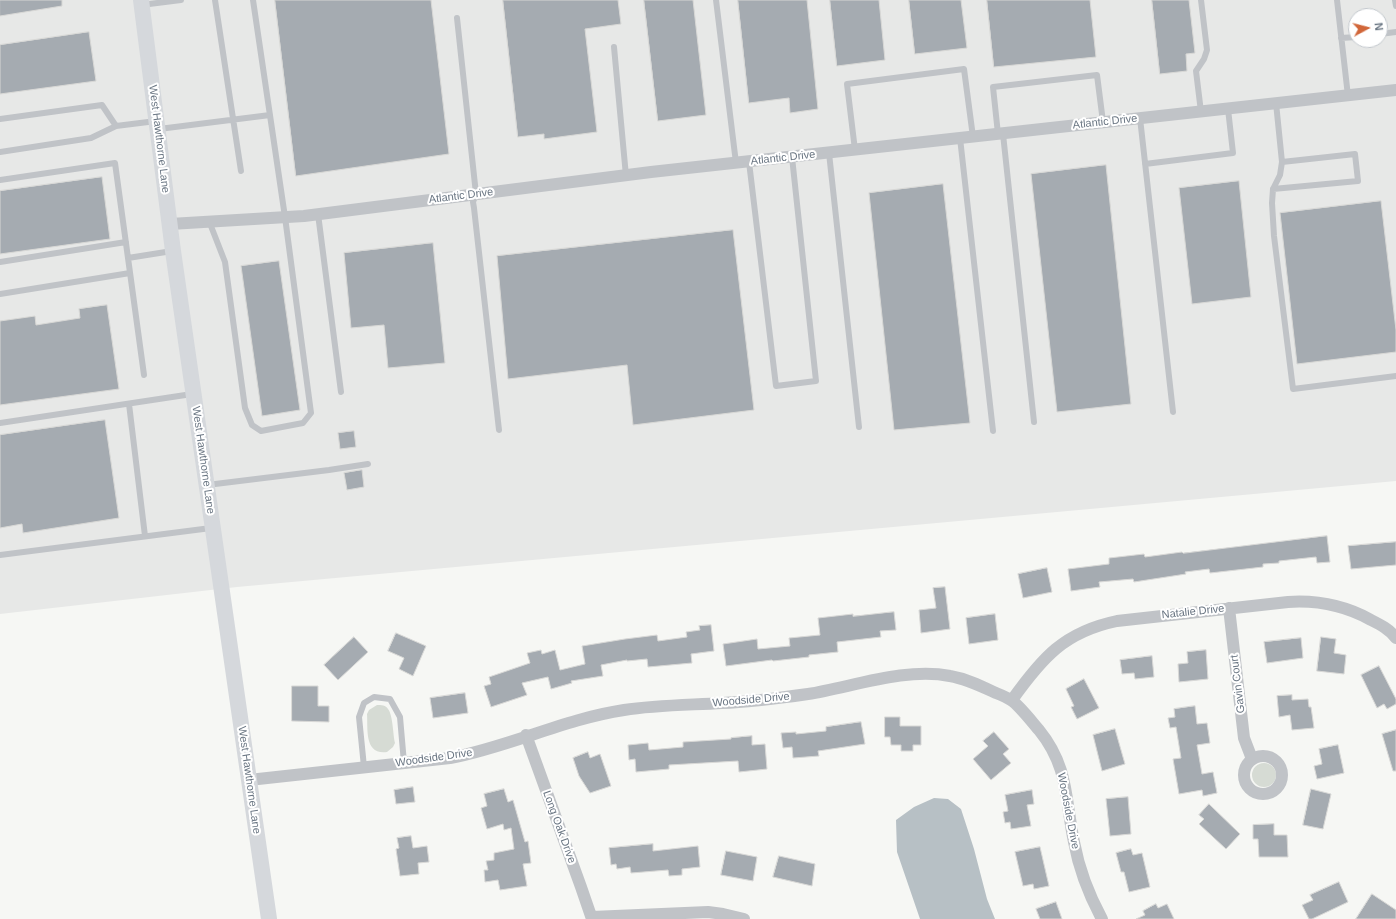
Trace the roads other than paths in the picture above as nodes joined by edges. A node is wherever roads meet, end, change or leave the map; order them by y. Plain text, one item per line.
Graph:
1 (181, 0) edge
2 (215, 0) edge
3 (253, 0) edge
4 (716, 0) edge
5 (1201, 0) edge
6 (1337, 0) edge
7 (1395, 0) edge
8 (141, 2) edge
9 (1396, 6) edge
10 (457, 18) dead end
11 (1341, 38) junction
12 (1348, 38) edge
13 (614, 47) dead end
14 (1396, 90) edge
15 (1348, 96) junction
16 (1276, 103) junction
17 (1228, 109) junction
18 (1201, 112) junction
19 (270, 115) junction
20 (1140, 118) junction
21 (0, 119) edge
22 (233, 119) junction
23 (1103, 122) junction
24 (157, 125) junction
25 (116, 126) junction
26 (1000, 134) junction
27 (973, 137) junction
28 (960, 138) junction
29 (855, 150) junction
30 (0, 152) edge
31 (829, 153) junction
32 (792, 157) junction
33 (749, 162) junction
34 (1282, 162) junction
35 (736, 163) junction
36 (1145, 164) junction
37 (241, 171) dead end
38 (626, 176) junction
39 (0, 180) edge
40 (1273, 189) junction
41 (476, 194) junction
42 (318, 214) junction
43 (285, 217) junction
44 (210, 221) junction
45 (170, 224) junction
46 (126, 242) junction
47 (174, 251) junction
48 (128, 258) junction
49 (0, 262) edge
50 (130, 273) junction
51 (0, 294) edge
52 (144, 374) dead end
53 (1396, 376) edge
54 (341, 392) dead end
55 (194, 394) junction
56 (129, 404) junction
57 (1173, 412) dead end
58 (1034, 422) dead end
59 (0, 423) edge
60 (859, 428) dead end
61 (499, 430) dead end
62 (993, 431) dead end
63 (368, 464) dead end
64 (207, 485) junction
65 (213, 527) junction
66 (145, 536) junction
67 (0, 555) edge
68 (1230, 608) junction
69 (1393, 629) edge
70 (1012, 700) junction
71 (526, 735) junction
72 (1252, 759) dead end
73 (404, 763) junction
74 (364, 767) junction
75 (249, 780) junction
76 (592, 918) edge
77 (269, 919) edge
78 (744, 919) edge
79 (1102, 919) edge

1 - 8 lane
2 - 22 lane
3 - 19 lane
4 - 35 lane
5 - 18 lane
6 - 11 lane
7 - 9 lane
8 - 24 street, West Hawthorne Lane
10 - 41 lane
11 - 12 lane
11 - 15 lane
13 - 38 lane
14 - 15 street, Atlantic Drive
15 - 16 street, Atlantic Drive
16 - 17 street, Atlantic Drive
16 - 34 lane
17 - 18 street, Atlantic Drive
17 - 36 lane
18 - 20 street, Atlantic Drive
19 - 22 lane
19 - 43 lane
20 - 23 street, Atlantic Drive
20 - 36 lane
21 - 25 lane
22 - 24 lane
22 - 37 lane
23 - 26 street, Atlantic Drive
23 - 26 lane
24 - 25 lane
24 - 45 street, West Hawthorne Lane
25 - 30 lane
26 - 27 street, Atlantic Drive
26 - 58 lane
27 - 28 street, Atlantic Drive
27 - 29 lane
28 - 29 street, Atlantic Drive
28 - 62 lane
29 - 31 street, Atlantic Drive
31 - 32 street, Atlantic Drive
31 - 60 lane
32 - 33 street, Atlantic Drive
32 - 33 lane
33 - 35 street, Atlantic Drive
34 - 40 lane
34 - 40 lane
35 - 38 street, Atlantic Drive
36 - 57 lane
38 - 41 street, Atlantic Drive
39 - 46 lane
40 - 53 lane
41 - 42 street, Atlantic Drive
41 - 61 lane
42 - 43 street, Atlantic Drive
42 - 54 lane
43 - 44 street, Atlantic Drive
43 - 44 lane
44 - 45 street, Atlantic Drive
45 - 47 street, West Hawthorne Lane
46 - 48 lane
46 - 49 lane
47 - 48 lane
47 - 55 street, West Hawthorne Lane
48 - 50 lane
50 - 51 lane
50 - 52 lane
55 - 56 lane
55 - 64 street, West Hawthorne Lane
56 - 59 lane
56 - 66 lane
63 - 64 lane
64 - 65 street, West Hawthorne Lane
65 - 66 lane
65 - 75 street, West Hawthorne Lane
66 - 67 lane
68 - 69 street, Natalie Drive
68 - 70 street, Natalie Drive
68 - 72 street, Gavin Court
70 - 71 street, Woodside Drive
70 - 79 street, Woodside Drive
71 - 73 street, Woodside Drive
71 - 76 street, Long Oak Drive
73 - 74 street, Woodside Drive
73 - 74 lane
74 - 75 street, Woodside Drive
75 - 77 street, West Hawthorne Lane
76 - 78 street

